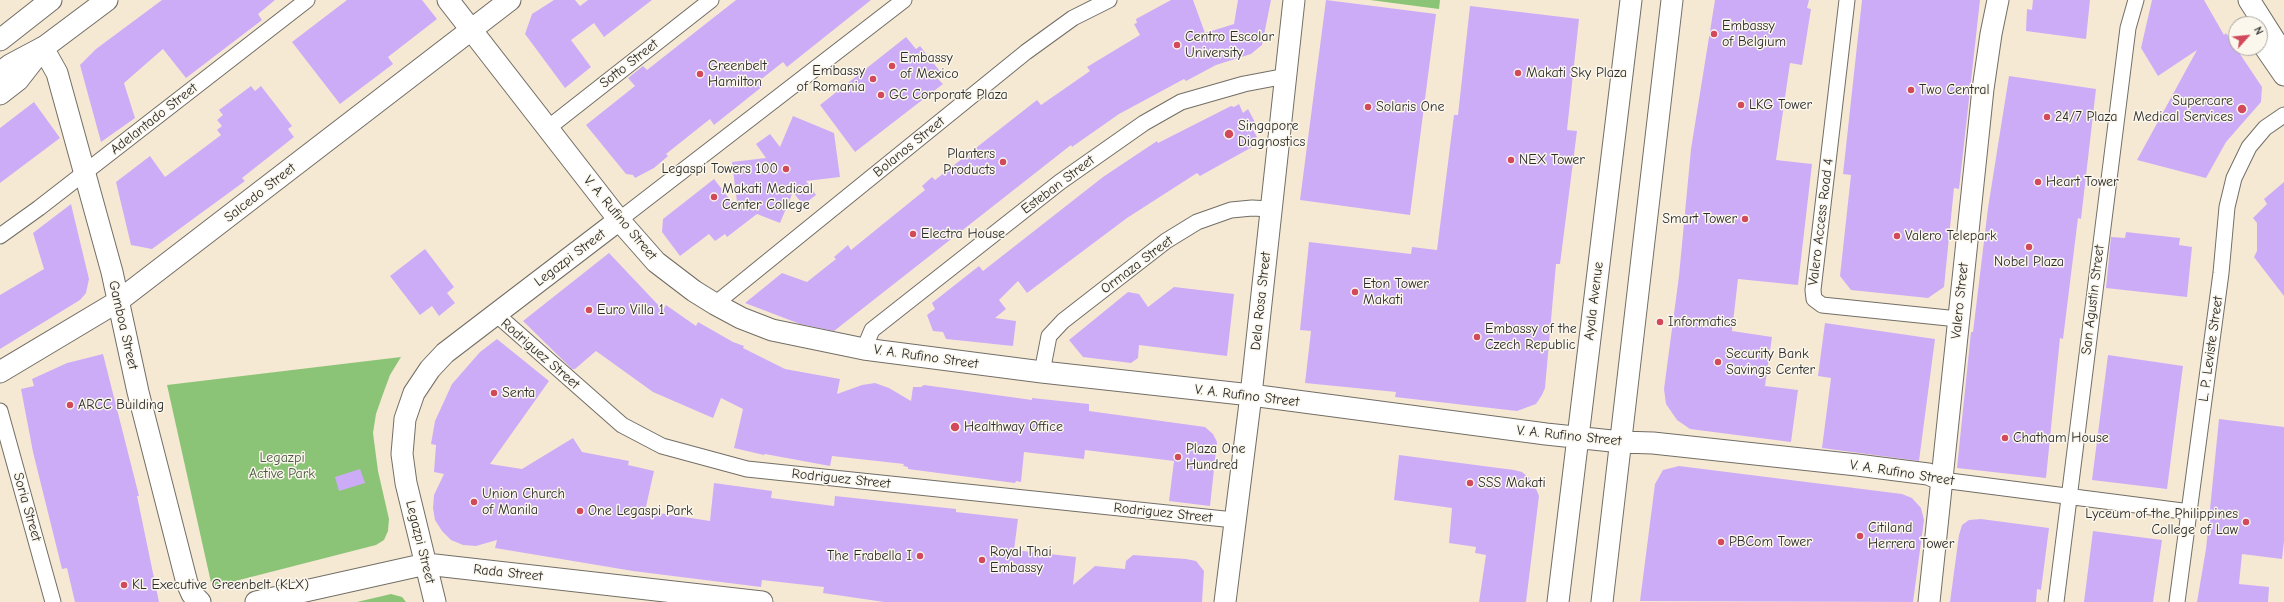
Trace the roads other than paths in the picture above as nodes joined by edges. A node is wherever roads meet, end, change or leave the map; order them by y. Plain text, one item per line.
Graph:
1 (51, 0) edge
2 (107, 0) edge
3 (307, 0) edge
4 (448, 0) edge
5 (510, 0) edge
6 (711, 0) edge
7 (904, 0) edge
8 (1110, 0) edge
9 (1294, 0) edge
10 (1631, 0) edge
11 (1672, 0) edge
12 (1847, 0) edge
13 (1998, 0) edge
14 (2136, 0) edge
15 (2234, 0) edge
16 (2249, 0) edge
17 (2245, 16) edge
18 (472, 30) junction
19 (0, 40) edge
20 (43, 48) junction
21 (2268, 51) edge
22 (2284, 55) edge
23 (0, 73) edge
24 (2284, 75) edge
25 (1286, 76) junction
26 (0, 94) edge
27 (2284, 116) edge
28 (548, 128) junction
29 (84, 173) junction
30 (1271, 209) junction
31 (619, 220) junction
32 (0, 236) edge
33 (117, 302) junction
34 (715, 304) junction
35 (496, 314) junction
36 (1958, 319) junction
37 (864, 349) junction
38 (0, 372) edge
39 (1042, 372) junction
40 (1251, 395) junction
41 (0, 411) edge
42 (1578, 438) junction
43 (1621, 442) junction
44 (1942, 480) junction
45 (2068, 496) junction
46 (2190, 512) junction
47 (1234, 520) junction
48 (426, 564) junction
49 (53, 602) edge
50 (200, 602) edge
51 (256, 602) edge
52 (435, 602) edge
53 (762, 602) edge
54 (1225, 602) edge
55 (1558, 602) edge
56 (1602, 602) edge
57 (1929, 602) edge
58 (2056, 602) edge
59 (2177, 602) edge

1 - 19 street
2 - 20 street
3 - 29 street, Adelantado Street
4 - 18 street, V. A. Rufino Street
5 - 18 street, Salcedo Street
6 - 28 street, Sotto Street
7 - 31 street, Legazpi Street
8 - 34 street, Bolanos Street
9 - 25 street, Dela Rosa Street
10 - 42 street, Ayala Avenue
11 - 43 street
12 - 36 street, Valero Access Road 4
13 - 36 street, Valero Street
14 - 45 street, San Agustin Street
15 - 17 street
16 - 22 street
18 - 28 street, V. A. Rufino Street
18 - 33 street, Salcedo Street
20 - 23 highway
20 - 26 street
20 - 29 street, Gamboa Street
21 - 24 street
25 - 30 street, Dela Rosa Street
25 - 37 street, Esteban Street
27 - 46 street, L. P. Leviste Street
28 - 31 street, V. A. Rufino Street
29 - 32 street, Adelantado Street
29 - 33 street, Gamboa Street
30 - 39 street, Ormaza Street
30 - 40 street, Dela Rosa Street
31 - 34 street, V. A. Rufino Street
31 - 35 street, Legazpi Street
33 - 38 street, Salcedo Street
33 - 50 street, Gamboa Street
34 - 37 street, V. A. Rufino Street
35 - 47 street, Rodriguez Street
35 - 48 street, Legazpi Street
36 - 44 street, Valero Street
37 - 39 street, V. A. Rufino Street
39 - 40 street, V. A. Rufino Street
40 - 42 street, V. A. Rufino Street
40 - 47 street, Dela Rosa Street
41 - 49 street, Soria Street
42 - 43 street, V. A. Rufino Street
42 - 55 street, Ayala Avenue
43 - 44 street, V. A. Rufino Street
43 - 56 street
44 - 45 street, V. A. Rufino Street
44 - 57 street, Valero Street
45 - 46 street, V. A. Rufino Street
45 - 58 street, San Agustin Street
46 - 59 street, L. P. Leviste Street
47 - 54 street, Dela Rosa Street
48 - 51 street, Rada Street
48 - 52 street, Legazpi Street
48 - 53 street, Rada Street

